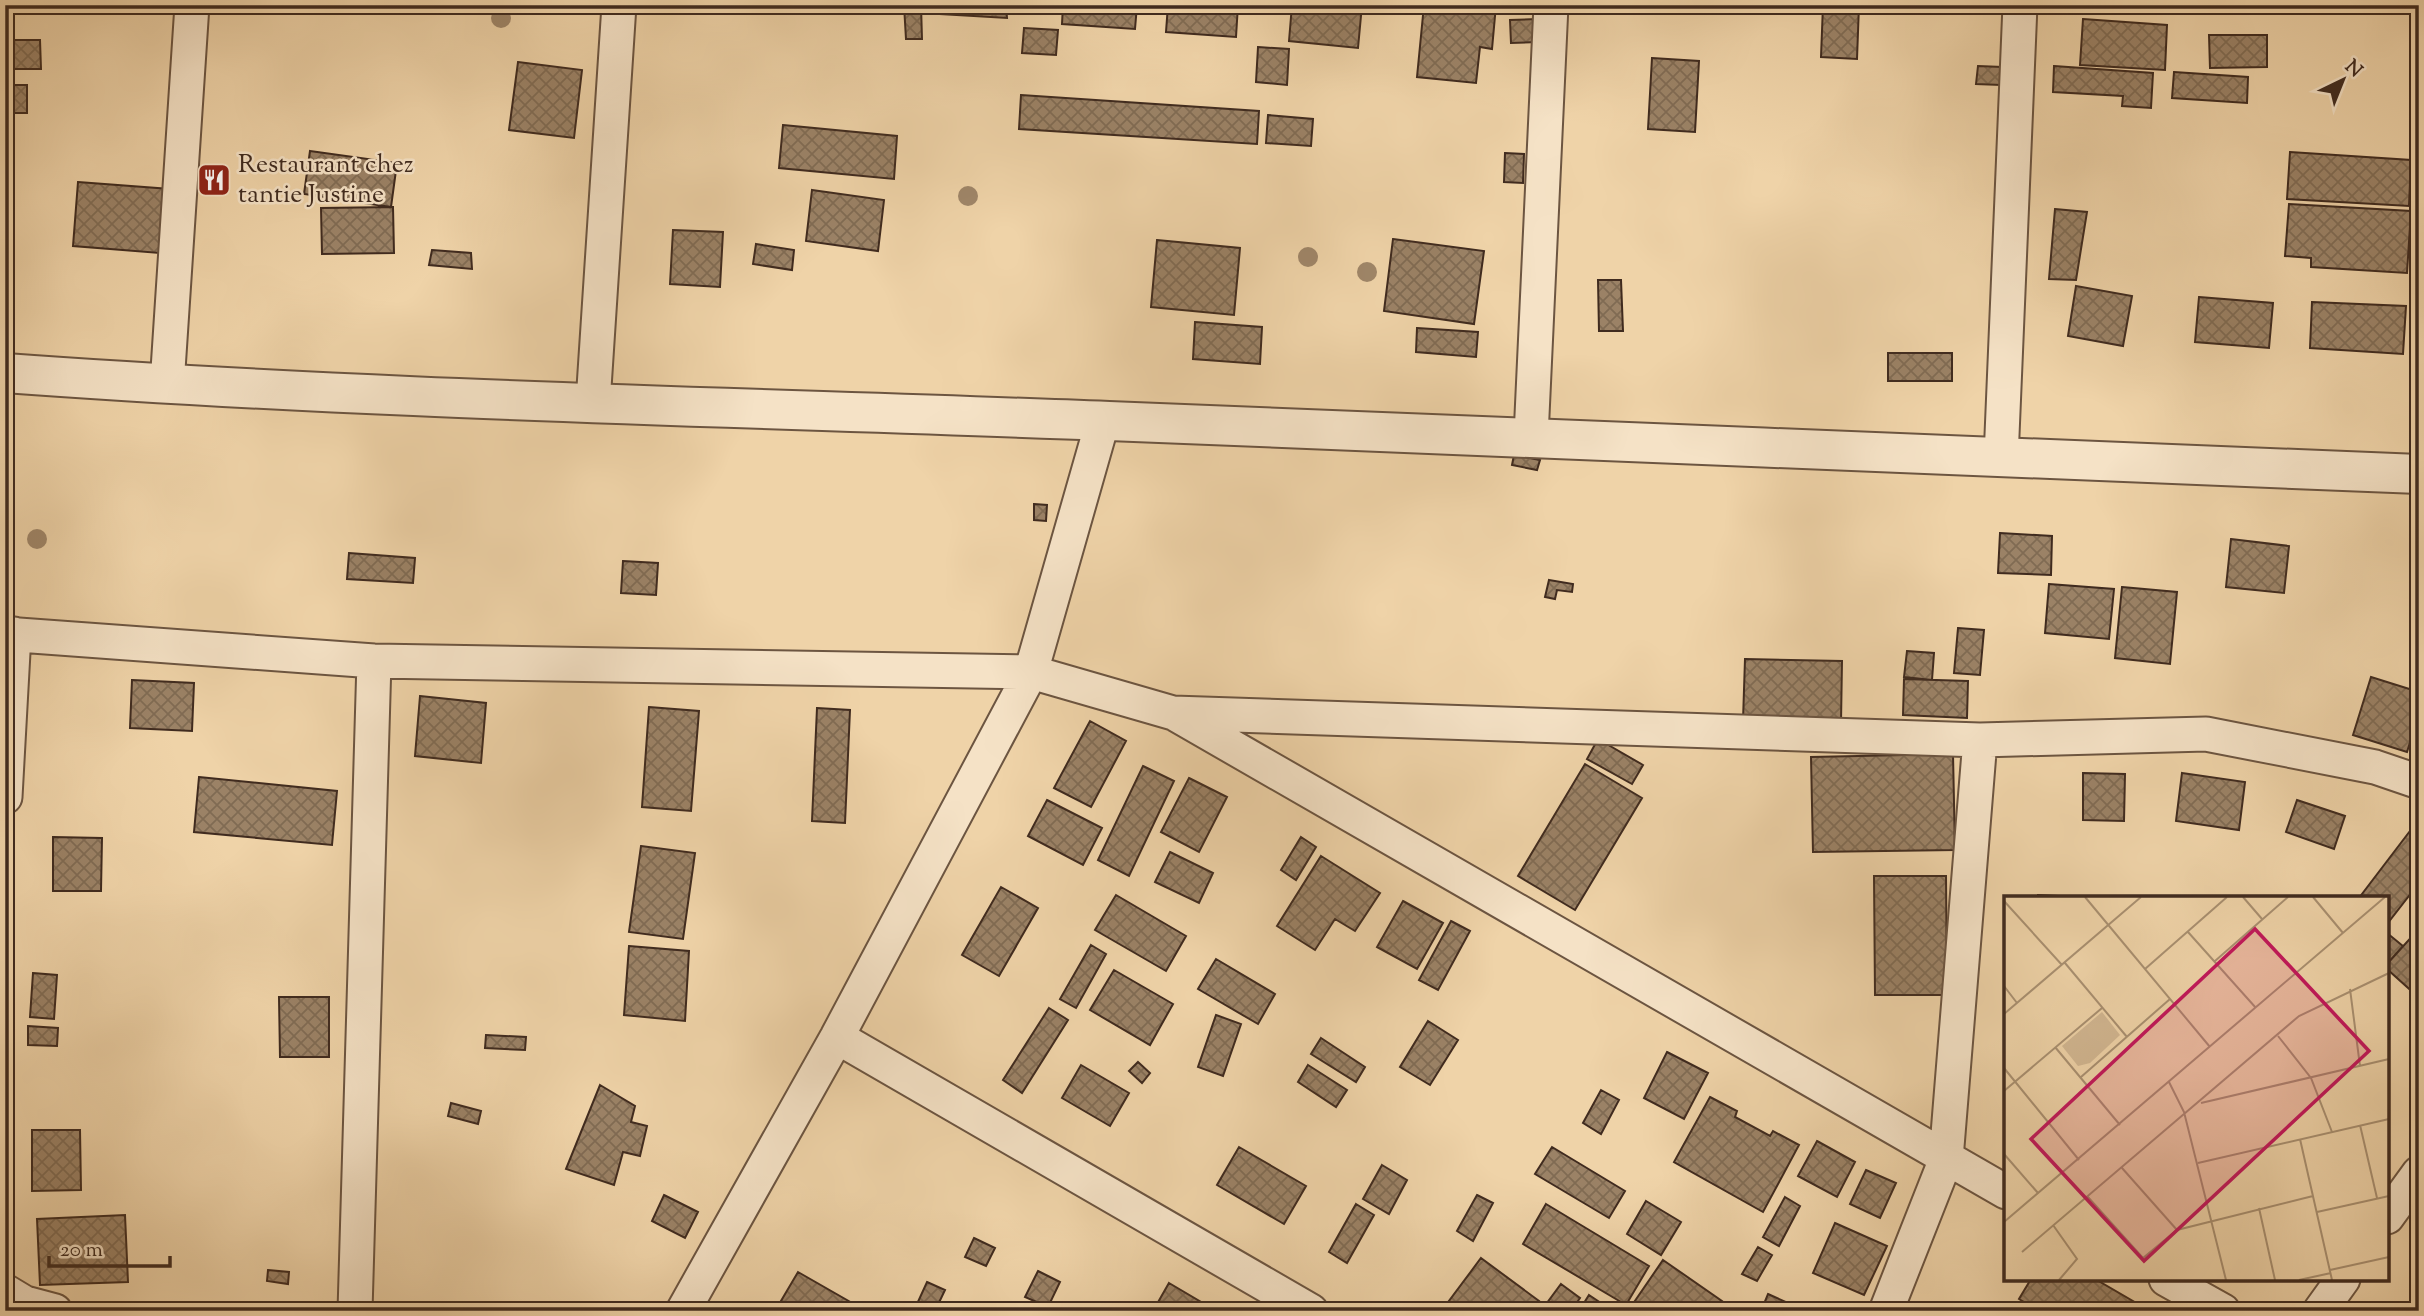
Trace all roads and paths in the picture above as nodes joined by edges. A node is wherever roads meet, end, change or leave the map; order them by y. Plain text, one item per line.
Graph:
1 (192, 5) edge
2 (619, 5) edge
3 (1551, 5) edge
4 (2020, 5) edge
5 (5, 373) edge
6 (167, 385) junction
7 (593, 403) junction
8 (1103, 420) junction
9 (1531, 437) junction
10 (2001, 459) junction
11 (2419, 474) edge
12 (9, 634) edge
13 (374, 661) junction
14 (1031, 672) junction
15 (1173, 713) junction
16 (1980, 740) junction
17 (2419, 782) edge
18 (5, 797) edge
19 (837, 1037) junction
20 (1946, 1159) junction
21 (2419, 1173) edge
22 (2004, 1191) edge
23 (2389, 1214) edge
24 (2170, 1281) edge
25 (2342, 1281) edge
26 (5, 1291) edge
27 (55, 1311) edge
28 (355, 1311) edge
29 (682, 1311) edge
30 (1311, 1311) edge
31 (1886, 1311) edge
32 (2223, 1311) edge
33 (2320, 1311) edge

1 - 6 street
2 - 7 street
3 - 9 street
4 - 10 street
5 - 6 street
6 - 7 street
7 - 8 street
8 - 9 street
8 - 14 street
9 - 10 street
10 - 11 street
12 - 13 street
12 - 18 street
13 - 14 street
13 - 28 street
14 - 15 street
14 - 19 street
15 - 16 street
15 - 20 street
16 - 17 street
16 - 20 street
19 - 29 street
19 - 30 street
20 - 22 street
20 - 31 street
21 - 23 street
24 - 32 street
25 - 33 street
26 - 27 street

